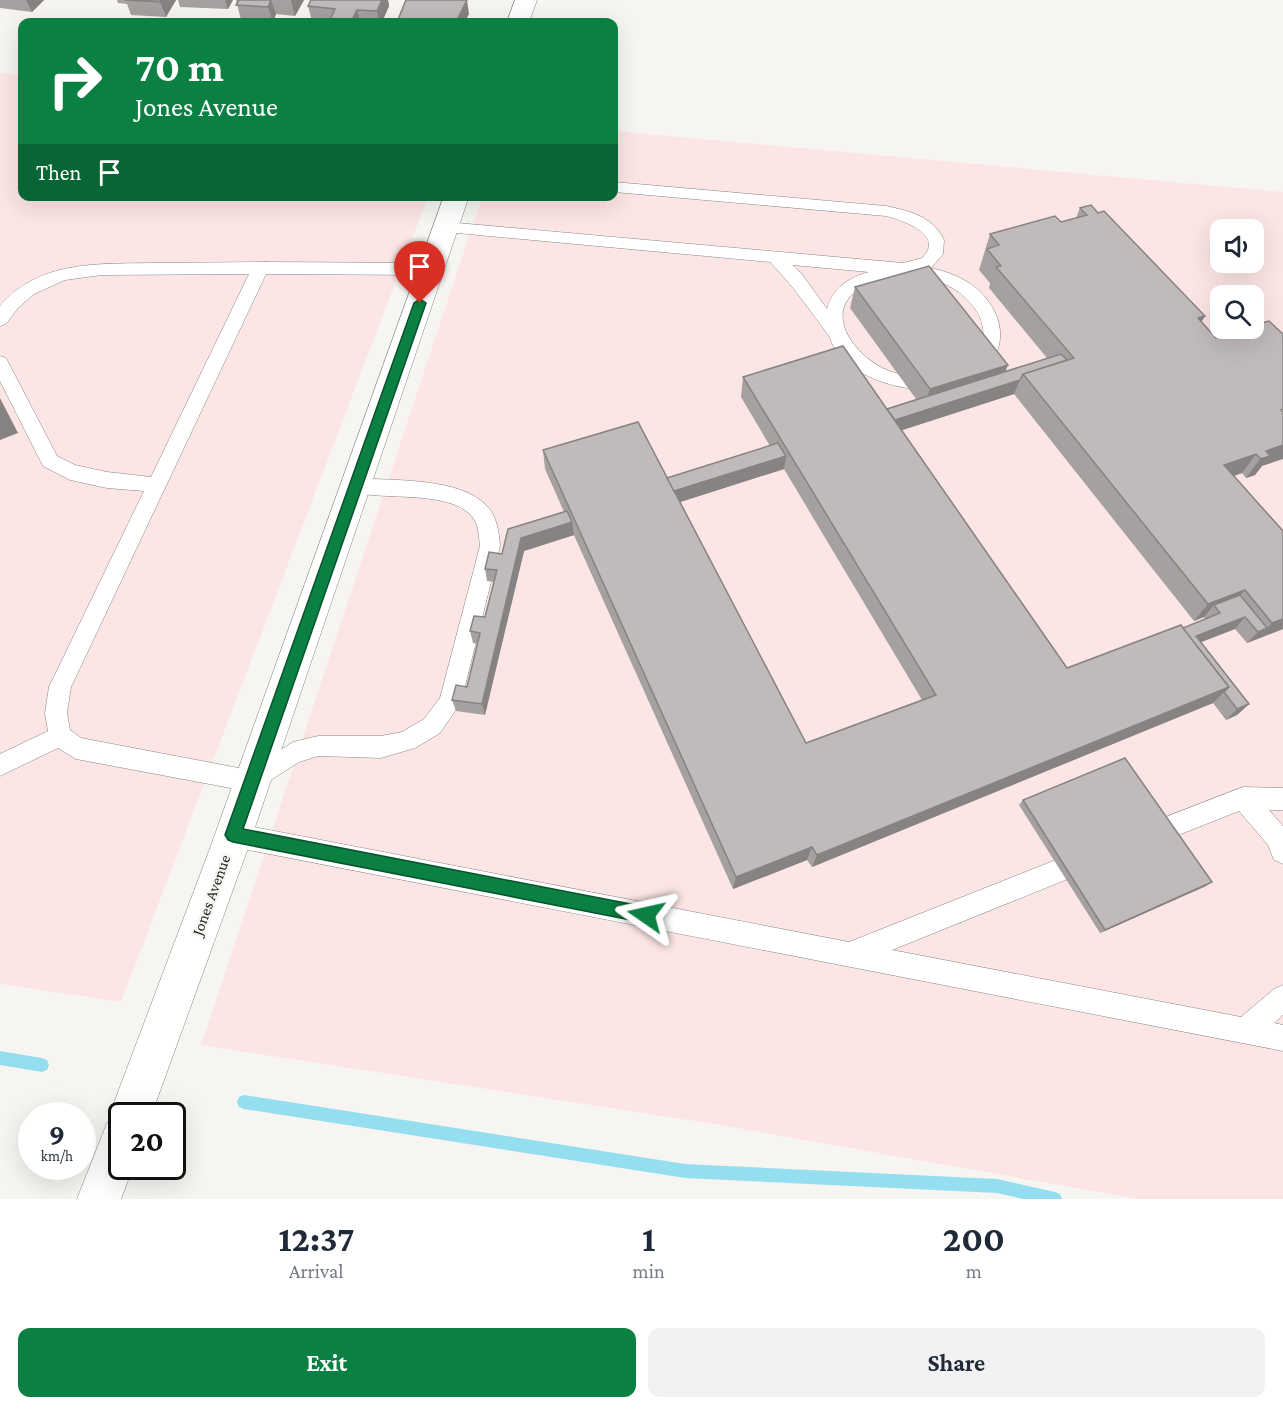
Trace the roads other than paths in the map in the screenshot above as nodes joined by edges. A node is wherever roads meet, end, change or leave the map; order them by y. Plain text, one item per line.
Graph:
1 (526, 0) edge
2 (519, 18) edge
3 (618, 187) edge
4 (452, 212) edge
5 (936, 251) junction
6 (774, 257) junction
7 (260, 269) junction
8 (432, 269) junction
9 (903, 269) junction
10 (951, 280) junction
11 (0, 320) edge
12 (833, 332) junction
13 (0, 363) edge
14 (157, 485) junction
15 (356, 486) junction
16 (60, 736) junction
17 (0, 765) edge
18 (252, 781) junction
19 (1243, 798) junction
20 (1283, 799) edge
21 (233, 835) junction
22 (1283, 852) edge
23 (850, 954) junction
24 (1283, 998) edge
25 (1245, 1031) junction
26 (1283, 1038) edge
27 (135, 1102) edge
28 (108, 1175) edge
29 (99, 1199) edge

1 - 2 street
3 - 5 lane
4 - 6 lane
4 - 8 street, Jones Avenue
5 - 9 lane
5 - 10 lane
6 - 9 lane
6 - 12 lane
7 - 8 lane
7 - 11 lane
7 - 14 lane
8 - 15 street, Jones Avenue
9 - 10 lane
9 - 12 lane
10 - 12 lane
13 - 14 lane
14 - 16 lane
15 - 18 street, Jones Avenue
15 - 18 lane
16 - 17 lane
16 - 18 lane
18 - 21 street, Jones Avenue
19 - 20 lane
19 - 22 lane
19 - 23 lane
21 - 23 lane
21 - 27 street, Jones Avenue
23 - 25 lane
24 - 25 lane
25 - 26 lane
28 - 29 street

